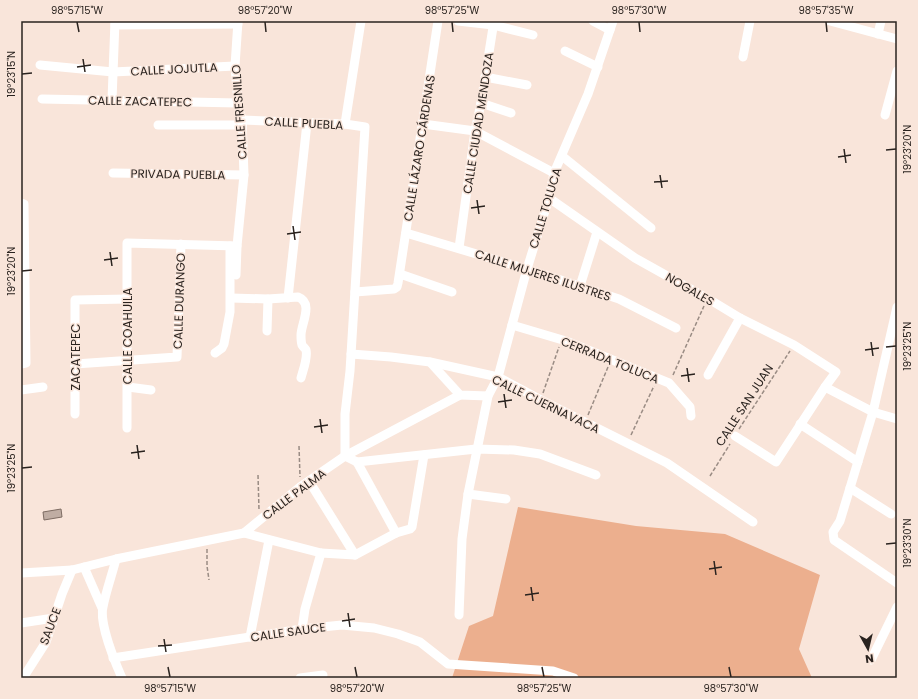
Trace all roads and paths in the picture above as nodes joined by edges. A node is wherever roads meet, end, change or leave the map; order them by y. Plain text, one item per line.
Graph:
1 (361, 21) edge
2 (438, 21) edge
3 (458, 21) edge
4 (593, 21) edge
5 (750, 21) edge
6 (830, 21) edge
7 (881, 21) edge
8 (115, 23) edge
9 (238, 23) edge
10 (494, 23) edge
11 (612, 25) edge
12 (878, 34) junction
13 (532, 35) dead end
14 (897, 39) edge
15 (565, 51) dead end
16 (743, 57) dead end
17 (40, 65) dead end
18 (235, 66) junction
19 (598, 67) junction
20 (897, 70) edge
21 (113, 72) junction
22 (485, 77) junction
23 (527, 85) dead end
24 (42, 99) dead end
25 (112, 100) junction
26 (238, 103) junction
27 (481, 103) junction
28 (511, 113) dead end
29 (885, 115) dead end
30 (242, 123) junction
31 (307, 123) junction
32 (345, 124) junction
33 (423, 124) junction
34 (158, 125) dead end
35 (475, 131) junction
36 (562, 156) junction
37 (113, 173) dead end
38 (554, 174) junction
39 (244, 175) junction
40 (549, 198) junction
41 (22, 203) edge
42 (651, 228) dead end
43 (597, 232) junction
44 (406, 233) junction
45 (181, 244) junction
46 (234, 246) junction
47 (459, 248) junction
48 (527, 269) junction
49 (400, 274) junction
50 (236, 275) dead end
51 (580, 286) junction
52 (355, 292) junction
53 (452, 292) dead end
54 (231, 298) junction
55 (288, 298) junction
56 (708, 298) junction
57 (128, 299) junction
58 (268, 299) junction
59 (897, 306) edge
60 (740, 318) junction
61 (512, 326) junction
62 (676, 328) dead end
63 (267, 331) dead end
64 (562, 340) junction
65 (794, 345) junction
66 (215, 353) dead end
67 (351, 354) junction
68 (611, 360) junction
69 (128, 361) junction
70 (430, 362) junction
71 (24, 363) edge
72 (75, 364) junction
73 (708, 375) dead end
74 (498, 377) junction
75 (301, 378) dead end
76 (657, 379) junction
77 (669, 383) junction
78 (43, 387) dead end
79 (128, 387) junction
80 (825, 387) junction
81 (21, 390) edge
82 (151, 390) dead end
83 (460, 395) junction
84 (488, 396) junction
85 (540, 400) junction
86 (873, 412) junction
87 (75, 414) dead end
88 (691, 416) dead end
89 (897, 418) edge
90 (585, 423) junction
91 (800, 424) junction
92 (128, 428) dead end
93 (735, 436) junction
94 (627, 444) junction
95 (300, 446) dead end
96 (476, 449) junction
97 (424, 455) junction
98 (345, 456) junction
99 (357, 462) junction
100 (858, 462) junction
101 (258, 475) dead end
102 (596, 475) dead end
103 (710, 476) dead end
104 (309, 481) junction
105 (300, 487) junction
106 (850, 488) junction
107 (468, 494) junction
108 (506, 499) dead end
109 (891, 514) dead end
110 (260, 520) junction
111 (753, 522) dead end
112 (244, 533) junction
113 (396, 533) junction
114 (269, 540) junction
115 (208, 541) junction
116 (321, 553) junction
117 (355, 555) junction
118 (116, 559) junction
119 (84, 567) junction
120 (72, 570) junction
121 (21, 573) edge
122 (209, 580) dead end
123 (897, 583) edge
124 (897, 607) edge
125 (102, 608) junction
126 (459, 615) dead end
127 (54, 618) junction
128 (21, 623) edge
129 (302, 629) junction
130 (250, 637) junction
131 (113, 658) junction
132 (871, 660) dead end
133 (323, 675) dead end
134 (25, 676) edge
135 (122, 678) edge
136 (300, 678) edge
137 (574, 678) edge

1 - 32 street
2 - 33 street, CALLE LÁZARO CÁRDENAS
3 - 10 street
4 - 11 street
5 - 16 street
6 - 12 street
7 - 12 street
8 - 9 street
8 - 21 street
9 - 18 street, CALLE FRESNILLO
10 - 13 street
10 - 22 street, CALLE CIUDAD MENDOZA
11 - 19 street, CALLE TOLUCA
12 - 14 street
15 - 19 street
17 - 21 street, CALLE JOJUTLA
18 - 21 street, CALLE JOJUTLA
18 - 26 street, CALLE FRESNILLO
19 - 36 street, CALLE TOLUCA
20 - 29 street
21 - 25 street
22 - 23 street
22 - 27 street, CALLE CIUDAD MENDOZA
24 - 25 street, CALLE ZACATEPEC
25 - 26 street, CALLE ZACATEPEC
26 - 30 street, CALLE FRESNILLO
27 - 28 street
27 - 35 street, CALLE CIUDAD MENDOZA
30 - 31 street, CALLE PUEBLA
30 - 34 street, CALLE PUEBLA
30 - 39 street, CALLE FRESNILLO
31 - 32 street, CALLE PUEBLA
31 - 55 street
32 - 52 street, CALLE PUEBLA
33 - 35 street
33 - 44 street, CALLE LÁZARO CÁRDENAS
35 - 38 street
35 - 47 street, CALLE CIUDAD MENDOZA
36 - 38 street, CALLE TOLUCA
36 - 42 street
37 - 39 street, PRIVADA PUEBLA
38 - 40 street, CALLE TOLUCA
39 - 46 street, CALLE FRESNILLO
40 - 43 street, NOGALES
40 - 48 street, CALLE TOLUCA
41 - 71 street
43 - 51 street
43 - 56 street, NOGALES
44 - 47 street, CALLE MUJERES ILUSTRES
44 - 49 street, CALLE LÁZARO CÁRDENAS
45 - 46 street
45 - 57 street, CALLE COAHUILA
45 - 69 street, CALLE DURANGO
46 - 50 street, CALLE FRESNILLO
46 - 54 street
47 - 48 street, CALLE MUJERES ILUSTRES
48 - 51 street, CALLE MUJERES ILUSTRES
48 - 61 street, CALLE TOLUCA
49 - 52 street
49 - 53 street
51 - 62 street, CALLE MUJERES ILUSTRES
52 - 67 street
54 - 58 street
54 - 66 street
55 - 58 street
55 - 75 street
56 - 60 street, NOGALES
56 - 77 path
57 - 69 street, CALLE COAHUILA
57 - 72 street, ZACATEPEC
58 - 63 street
59 - 86 street
60 - 65 street, NOGALES
60 - 73 street
61 - 64 street, CERRADA TOLUCA
61 - 74 street, CALLE TOLUCA
64 - 68 street, CERRADA TOLUCA
64 - 85 path
65 - 80 street, NOGALES
65 - 93 path, CALLE SAN JUAN
67 - 70 street, CALLE CUERNAVACA
67 - 98 street
68 - 76 street, CERRADA TOLUCA
68 - 90 path
69 - 72 street
69 - 79 street, CALLE COAHUILA
70 - 74 street, CALLE CUERNAVACA
70 - 83 street
72 - 87 street, ZACATEPEC
74 - 84 street, CALLE TOLUCA
74 - 85 street, CALLE CUERNAVACA
76 - 77 street, CERRADA TOLUCA
76 - 94 path
77 - 88 street, CERRADA TOLUCA
78 - 81 street
79 - 82 street
79 - 92 street, CALLE COAHUILA
80 - 86 street
80 - 91 street
83 - 84 street
83 - 98 street
84 - 96 street, CALLE TOLUCA
85 - 90 street, CALLE CUERNAVACA
86 - 89 street
86 - 100 street
90 - 94 street, CALLE CUERNAVACA
91 - 93 street
91 - 100 street
93 - 103 path, CALLE SAN JUAN
94 - 111 street, CALLE CUERNAVACA
95 - 105 path
96 - 97 street
96 - 102 street
96 - 107 street, CALLE TOLUCA
97 - 99 street
97 - 113 street
98 - 99 street
98 - 104 street, CALLE PALMA
99 - 113 street
100 - 106 street
101 - 110 path
104 - 105 street, CALLE PALMA
104 - 117 street
105 - 110 street, CALLE PALMA
106 - 109 street
106 - 123 street
107 - 108 street
107 - 126 street, CALLE TOLUCA
110 - 112 street, CALLE PALMA
112 - 114 street
112 - 115 street
113 - 117 street
114 - 116 street
114 - 130 street
115 - 118 street
115 - 122 path
116 - 117 street
116 - 129 street
118 - 119 street
118 - 125 street
119 - 120 street
119 - 125 street
120 - 121 street
120 - 127 street, SAUCE
124 - 132 street
125 - 131 street
127 - 128 street
127 - 134 street, SAUCE
129 - 130 street, CALLE SAUCE
129 - 137 street, CALLE SAUCE
130 - 131 street, CALLE SAUCE
131 - 135 street
133 - 136 street

